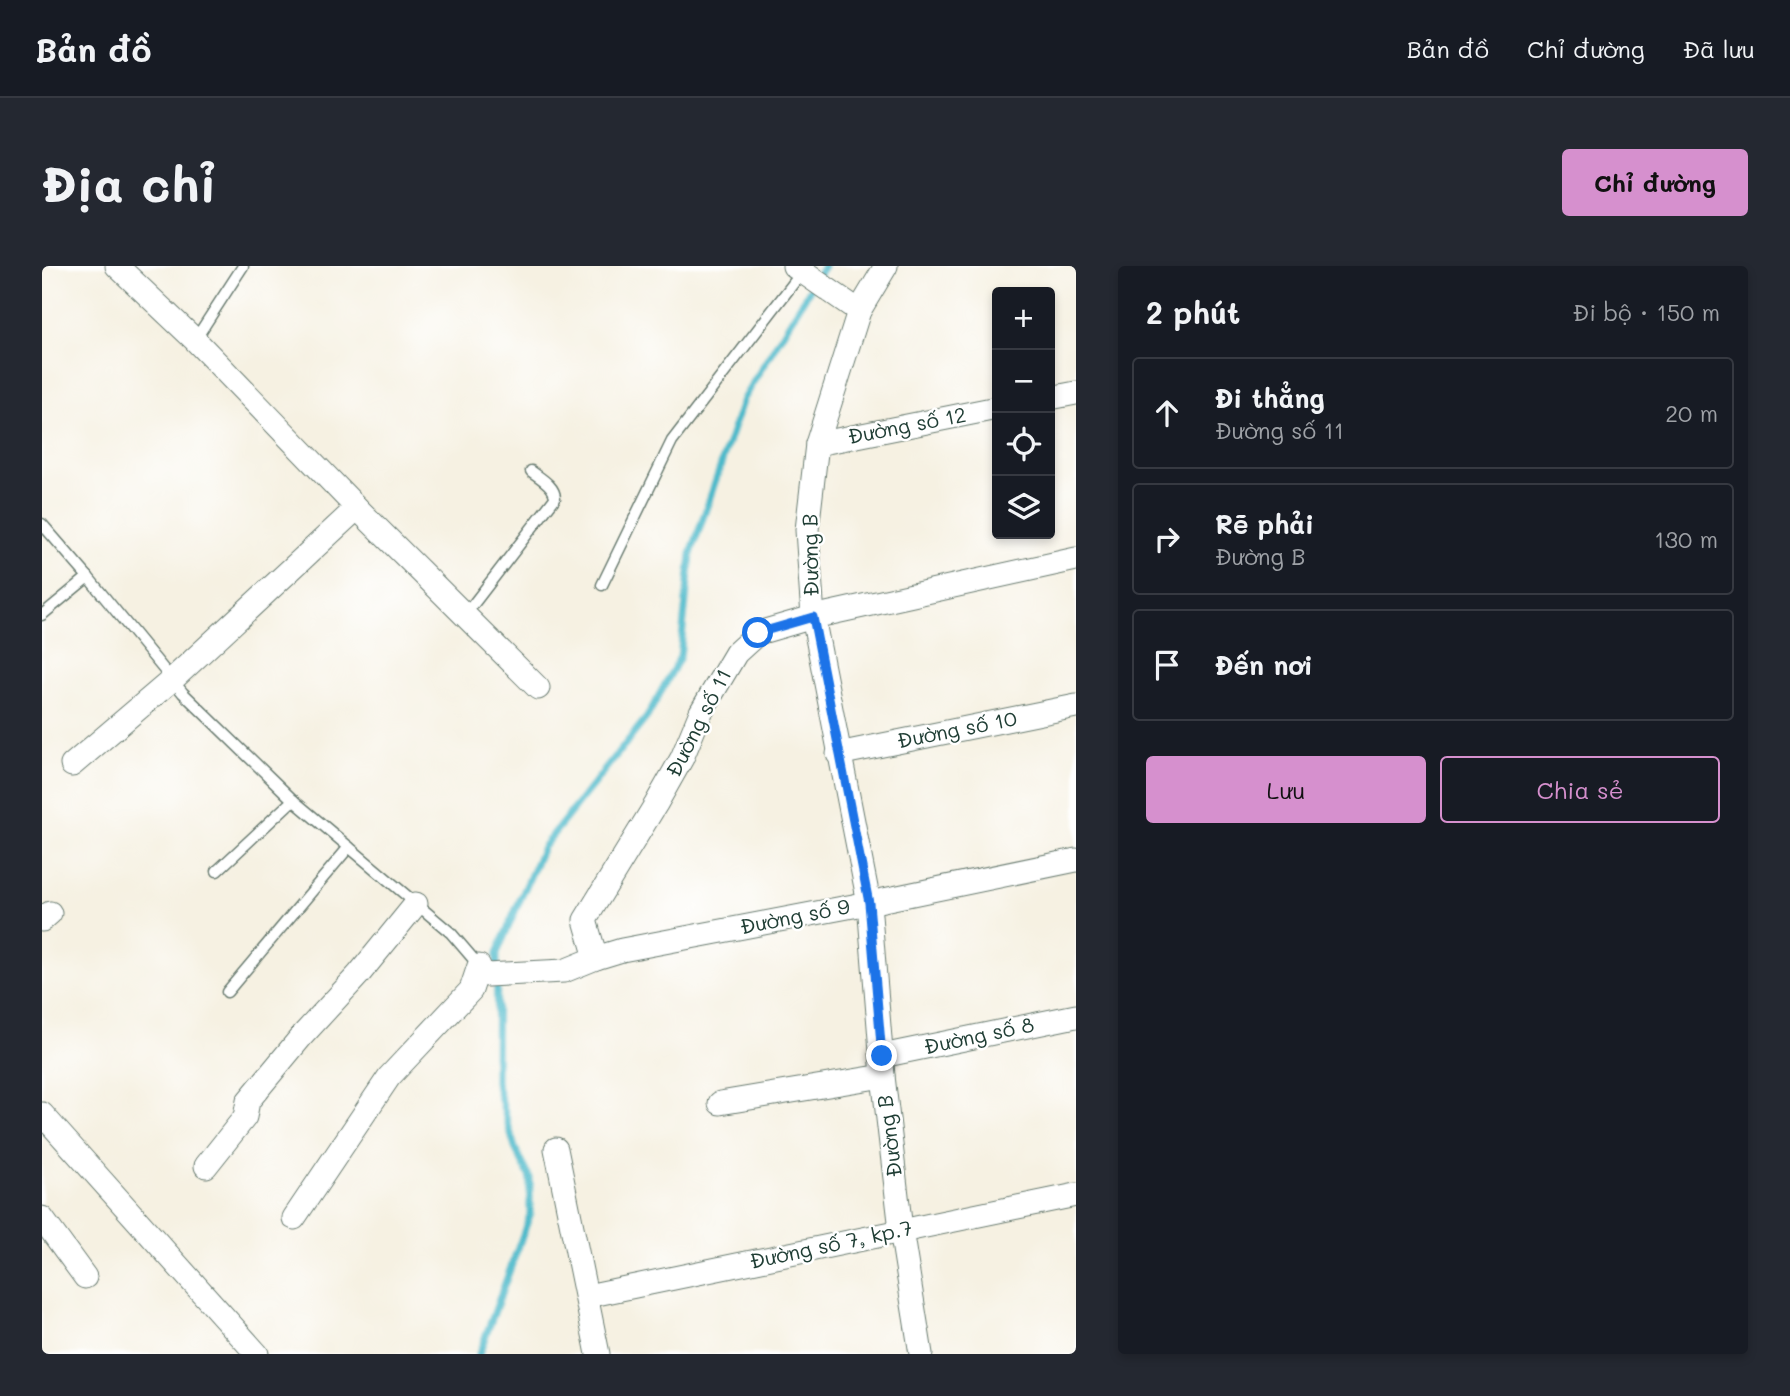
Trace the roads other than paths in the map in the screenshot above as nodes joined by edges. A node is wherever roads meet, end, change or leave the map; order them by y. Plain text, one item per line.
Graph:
1 (117, 266) edge
2 (243, 266) edge
3 (886, 266) edge
4 (802, 271) edge
5 (859, 310) junction
6 (195, 341) junction
7 (1076, 393) edge
8 (1055, 397) edge
9 (992, 409) edge
10 (817, 444) junction
11 (531, 471) dead end
12 (357, 508) junction
13 (42, 524) edge
14 (1076, 559) edge
15 (89, 577) junction
16 (602, 585) dead end
17 (42, 615) edge
18 (465, 615) junction
19 (813, 617) junction
20 (173, 679) junction
21 (538, 688) dead end
22 (1076, 706) edge
23 (838, 754) junction
24 (72, 765) dead end
25 (293, 800) junction
26 (349, 847) junction
27 (1076, 860) edge
28 (217, 871) dead end
29 (869, 903) junction
30 (416, 904) junction
31 (596, 958) junction
32 (483, 970) junction
33 (228, 992) dead end
34 (1076, 1016) edge
35 (883, 1066) junction
36 (720, 1103) dead end
37 (42, 1114) edge
38 (556, 1149) dead end
39 (206, 1166) dead end
40 (1076, 1195) edge
41 (294, 1218) dead end
42 (45, 1229) edge
43 (901, 1230) junction
44 (85, 1278) dead end
45 (587, 1296) junction
46 (257, 1354) edge
47 (598, 1354) edge
48 (921, 1354) edge

1 - 6 street
2 - 6 lane
3 - 5 street, Đường B
4 - 5 street
4 - 16 lane
5 - 10 street, Đường B
6 - 12 street
7 - 8 street
9 - 10 street, Đường số 12
10 - 19 street, Đường B
11 - 18 lane
12 - 18 street
12 - 20 street
13 - 15 lane
14 - 19 street, Đường số 11
15 - 17 lane
15 - 20 lane
18 - 21 street
19 - 23 street, Đường B
19 - 31 street, Đường số 11
20 - 24 street
20 - 25 lane
22 - 23 street, Đường số 10
23 - 29 street, Đường B
25 - 26 lane
25 - 28 lane
26 - 30 lane
26 - 33 lane
27 - 29 street, Đường số 9
29 - 31 street, Đường số 9
29 - 35 street, Đường B
30 - 32 lane
30 - 39 street
31 - 32 street, Đường số 9
32 - 41 street
34 - 35 street, Đường số 8
35 - 36 street, Đường số 8
35 - 43 street, Đường B
37 - 46 street
38 - 45 street
40 - 43 street, Đường số 7, kp.7
42 - 44 street
43 - 45 street, Đường số 7, kp.7
43 - 48 street, Đường B
45 - 47 street

